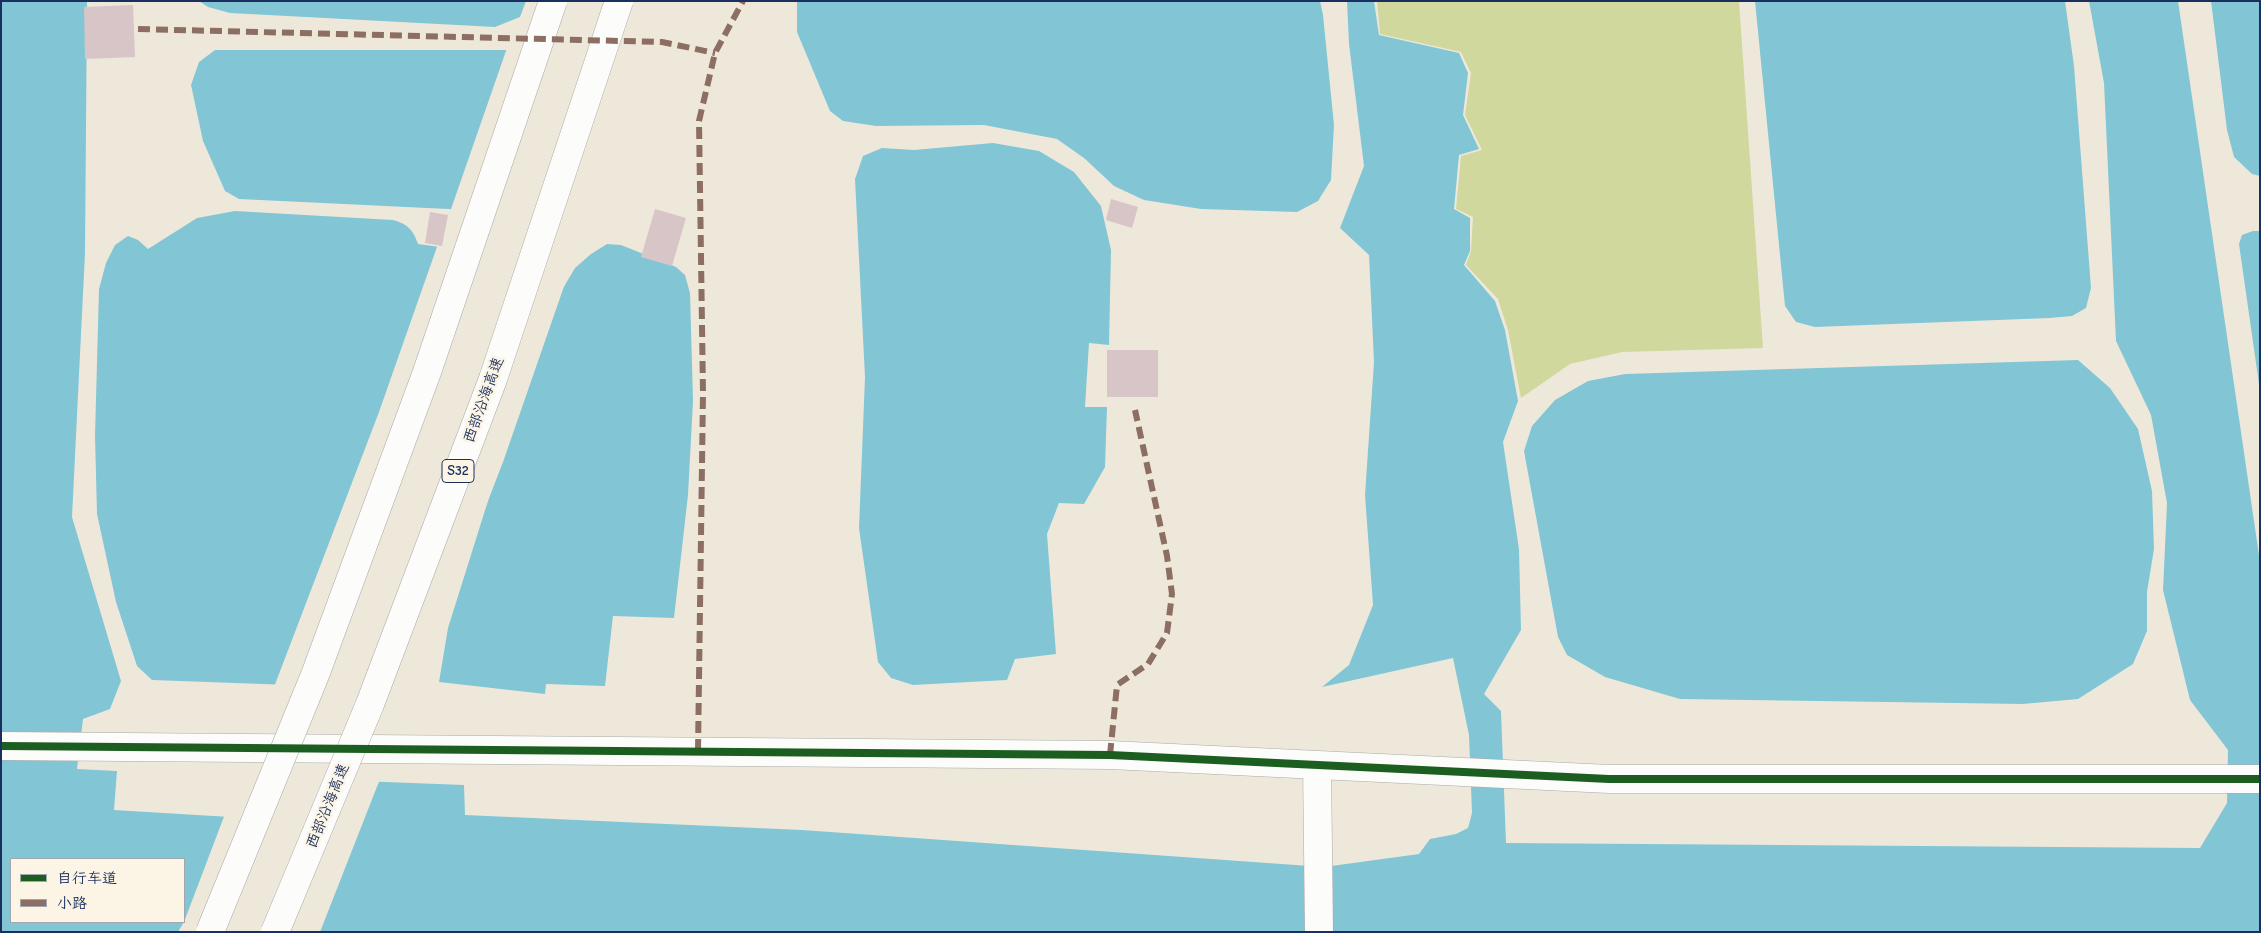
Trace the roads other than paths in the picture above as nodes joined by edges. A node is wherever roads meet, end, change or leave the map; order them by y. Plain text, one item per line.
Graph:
1 (553, 1) edge
2 (619, 1) edge
3 (1, 746) edge
4 (1317, 765) junction
5 (2260, 779) edge
6 (210, 932) edge
7 (276, 932) edge
8 (1319, 932) edge

1 - 6 main road, bridge
2 - 7 main road, 西部沿海高速 / S32, bridge
3 - 4 main road
4 - 5 main road
4 - 8 main road

